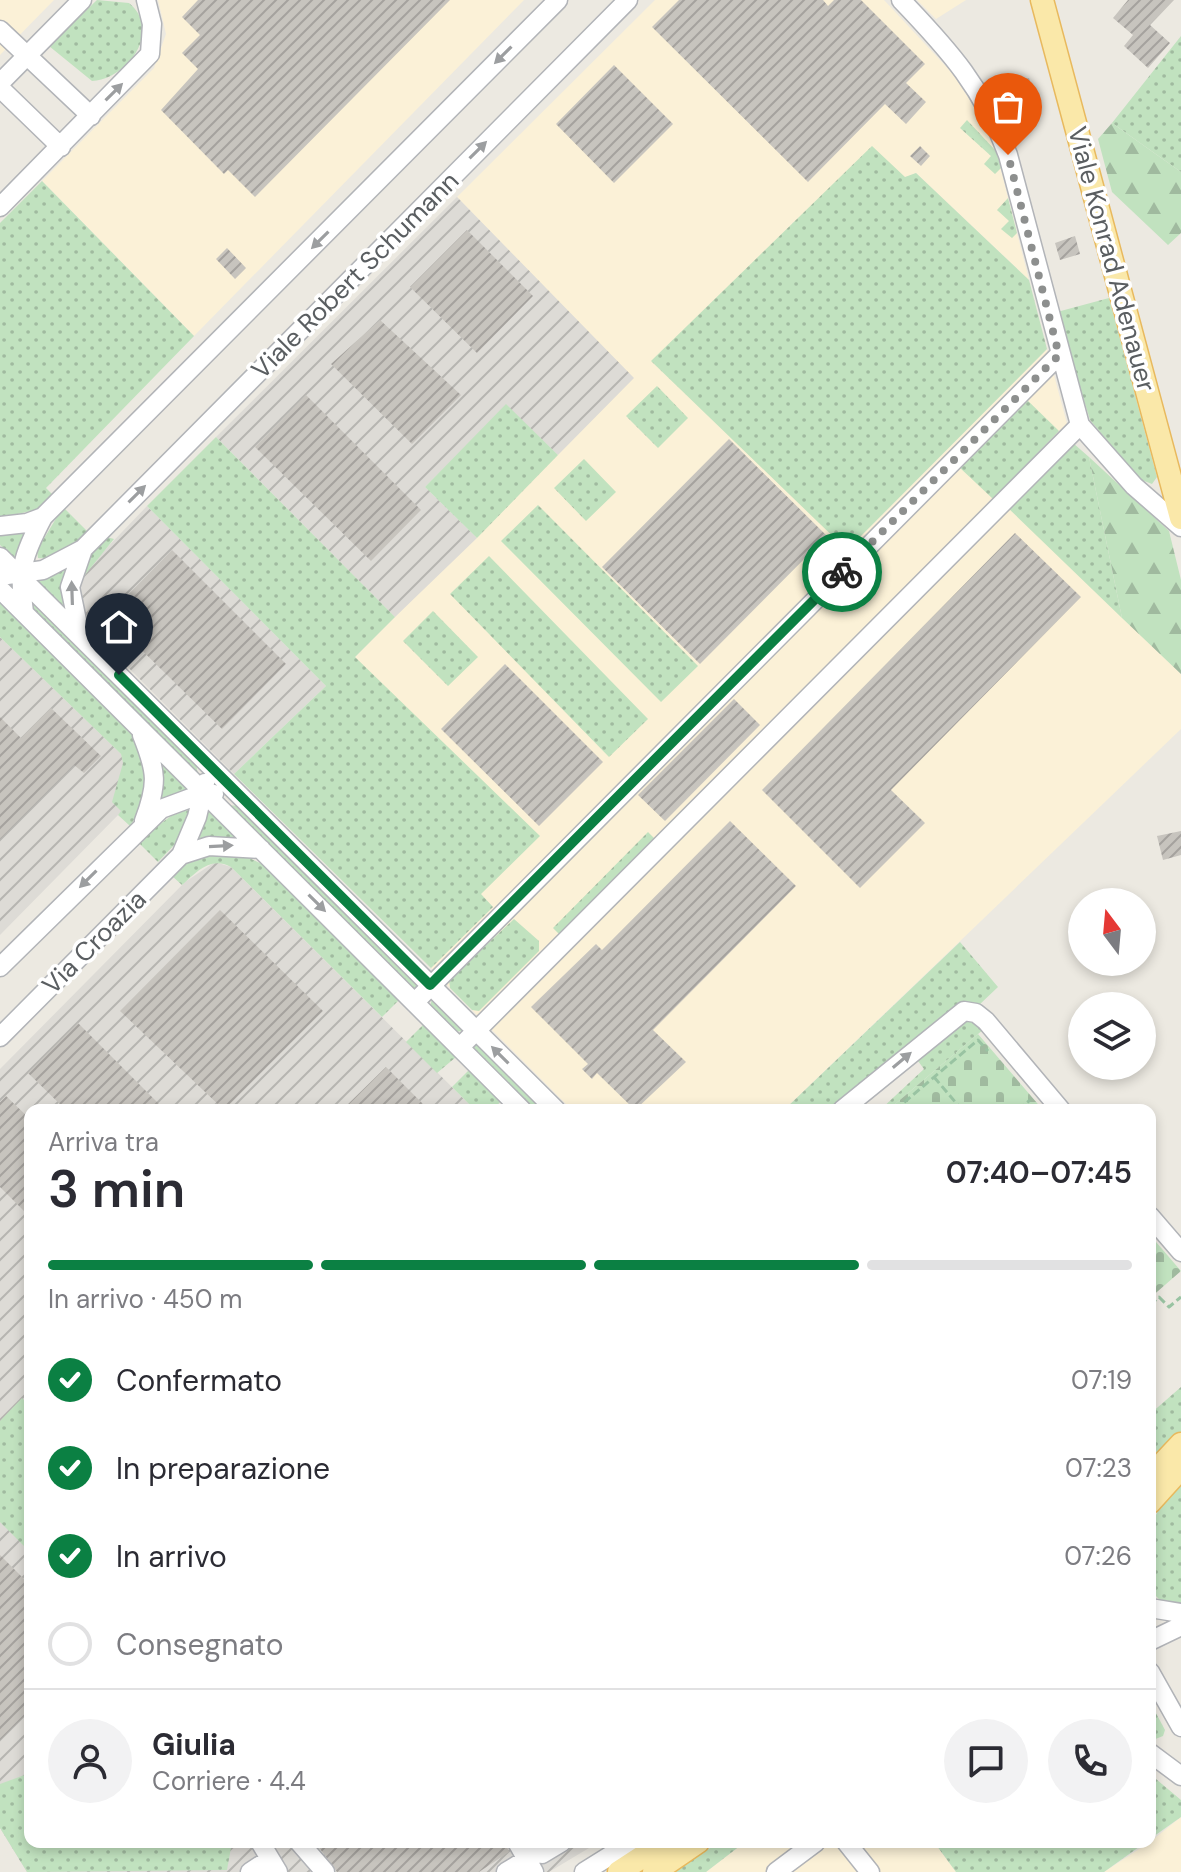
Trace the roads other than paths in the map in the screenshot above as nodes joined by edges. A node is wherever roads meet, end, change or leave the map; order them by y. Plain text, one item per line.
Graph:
1 (82, 0) edge
2 (138, 0) edge
3 (146, 0) edge
4 (558, 0) edge
5 (628, 0) edge
6 (901, 0) edge
7 (1042, 0) edge
8 (152, 24) junction
9 (0, 30) edge
10 (27, 56) junction
11 (0, 86) edge
12 (91, 116) junction
13 (61, 147) junction
14 (0, 207) edge
15 (1059, 355) junction
16 (1080, 425) junction
17 (1177, 483) edge
18 (43, 517) junction
19 (1181, 518) edge
20 (0, 526) edge
21 (1181, 527) edge
22 (83, 549) junction
23 (0, 557) edge
24 (0, 576) edge
25 (19, 576) junction
26 (0, 589) edge
27 (24, 612) junction
28 (81, 638) junction
29 (138, 727) junction
30 (204, 760) junction
31 (204, 793) junction
32 (244, 799) junction
33 (143, 824) junction
34 (261, 849) junction
35 (181, 855) junction
36 (0, 967) edge
37 (430, 985) junction
38 (416, 1001) junction
39 (2, 1030) edge
40 (476, 1031) junction
41 (460, 1047) junction
42 (516, 1104) edge
43 (550, 1104) edge
44 (849, 1104) edge
45 (1056, 1104) edge
46 (1156, 1223) edge
47 (1181, 1252) edge
48 (1181, 1444) edge
49 (1181, 1468) edge
50 (1156, 1471) edge
51 (1156, 1495) edge
52 (1156, 1609) edge
53 (1181, 1613) edge
54 (1181, 1626) edge
55 (1156, 1638) edge
56 (1156, 1683) edge
57 (1181, 1727) edge
58 (1156, 1757) edge
59 (1181, 1776) edge
60 (264, 1848) edge
61 (304, 1848) edge
62 (552, 1848) edge
63 (620, 1848) edge
64 (656, 1848) edge
65 (689, 1848) edge
66 (808, 1848) edge
67 (851, 1848) edge
68 (531, 1858) edge
69 (274, 1866) edge
70 (583, 1866) edge
71 (250, 1872) edge
72 (325, 1872) edge
73 (506, 1872) edge
74 (619, 1872) edge
75 (654, 1872) edge
76 (776, 1872) edge
77 (870, 1872) edge

1 - 10 street
2 - 8 street
3 - 8 street
4 -> 18 street, Viale Robert Schumann
22 -> 5 street, Viale Robert Schumann
6 - 15 street
7 - 17 main road, Viale Konrad Adenauer
12 -> 8 street
9 - 10 street
10 - 11 street
10 - 12 street
11 - 13 street
12 - 13 street
13 - 14 street
15 - 16 street
15 - 37 street
16 - 21 street
16 - 40 street
17 - 19 main road, Viale Konrad Adenauer
18 - 20 street
18 - 25 street, Viale Robert Schumann
22 - 25 street, Viale Robert Schumann
28 -> 22 street, Viale Robert Schumann
23 - 25 street
24 - 25 street, Viale Robert Schumann
25 - 27 street, Viale Robert Schumann
25 - 28 street
26 - 27 street
27 - 29 street
28 - 30 street
29 - 31 street
29 - 33 street, Via Croazia
30 - 31 street, Via Croazia
30 - 32 street
31 - 32 street, Via Croazia
31 - 33 street, Via Croazia
31 - 34 street
31 - 35 street, Via Croazia
32 - 37 street
33 -> 36 street, Via Croazia
35 -> 34 street
34 -> 38 street
35 - 39 street, Via Croazia
37 - 38 street
37 - 40 street
38 - 41 street
40 - 41 street
43 -> 40 street
41 - 42 street
44 -> 45 street
46 - 47 street
48 - 50 main road
49 - 51 main road
52 - 53 street
54 - 55 street
56 - 57 street
58 - 59 street
60 - 69 street
61 - 72 street
62 - 68 street
63 - 70 street
64 - 74 main road
65 - 75 main road
66 - 76 street
67 - 77 street
68 - 73 street
69 - 71 street

